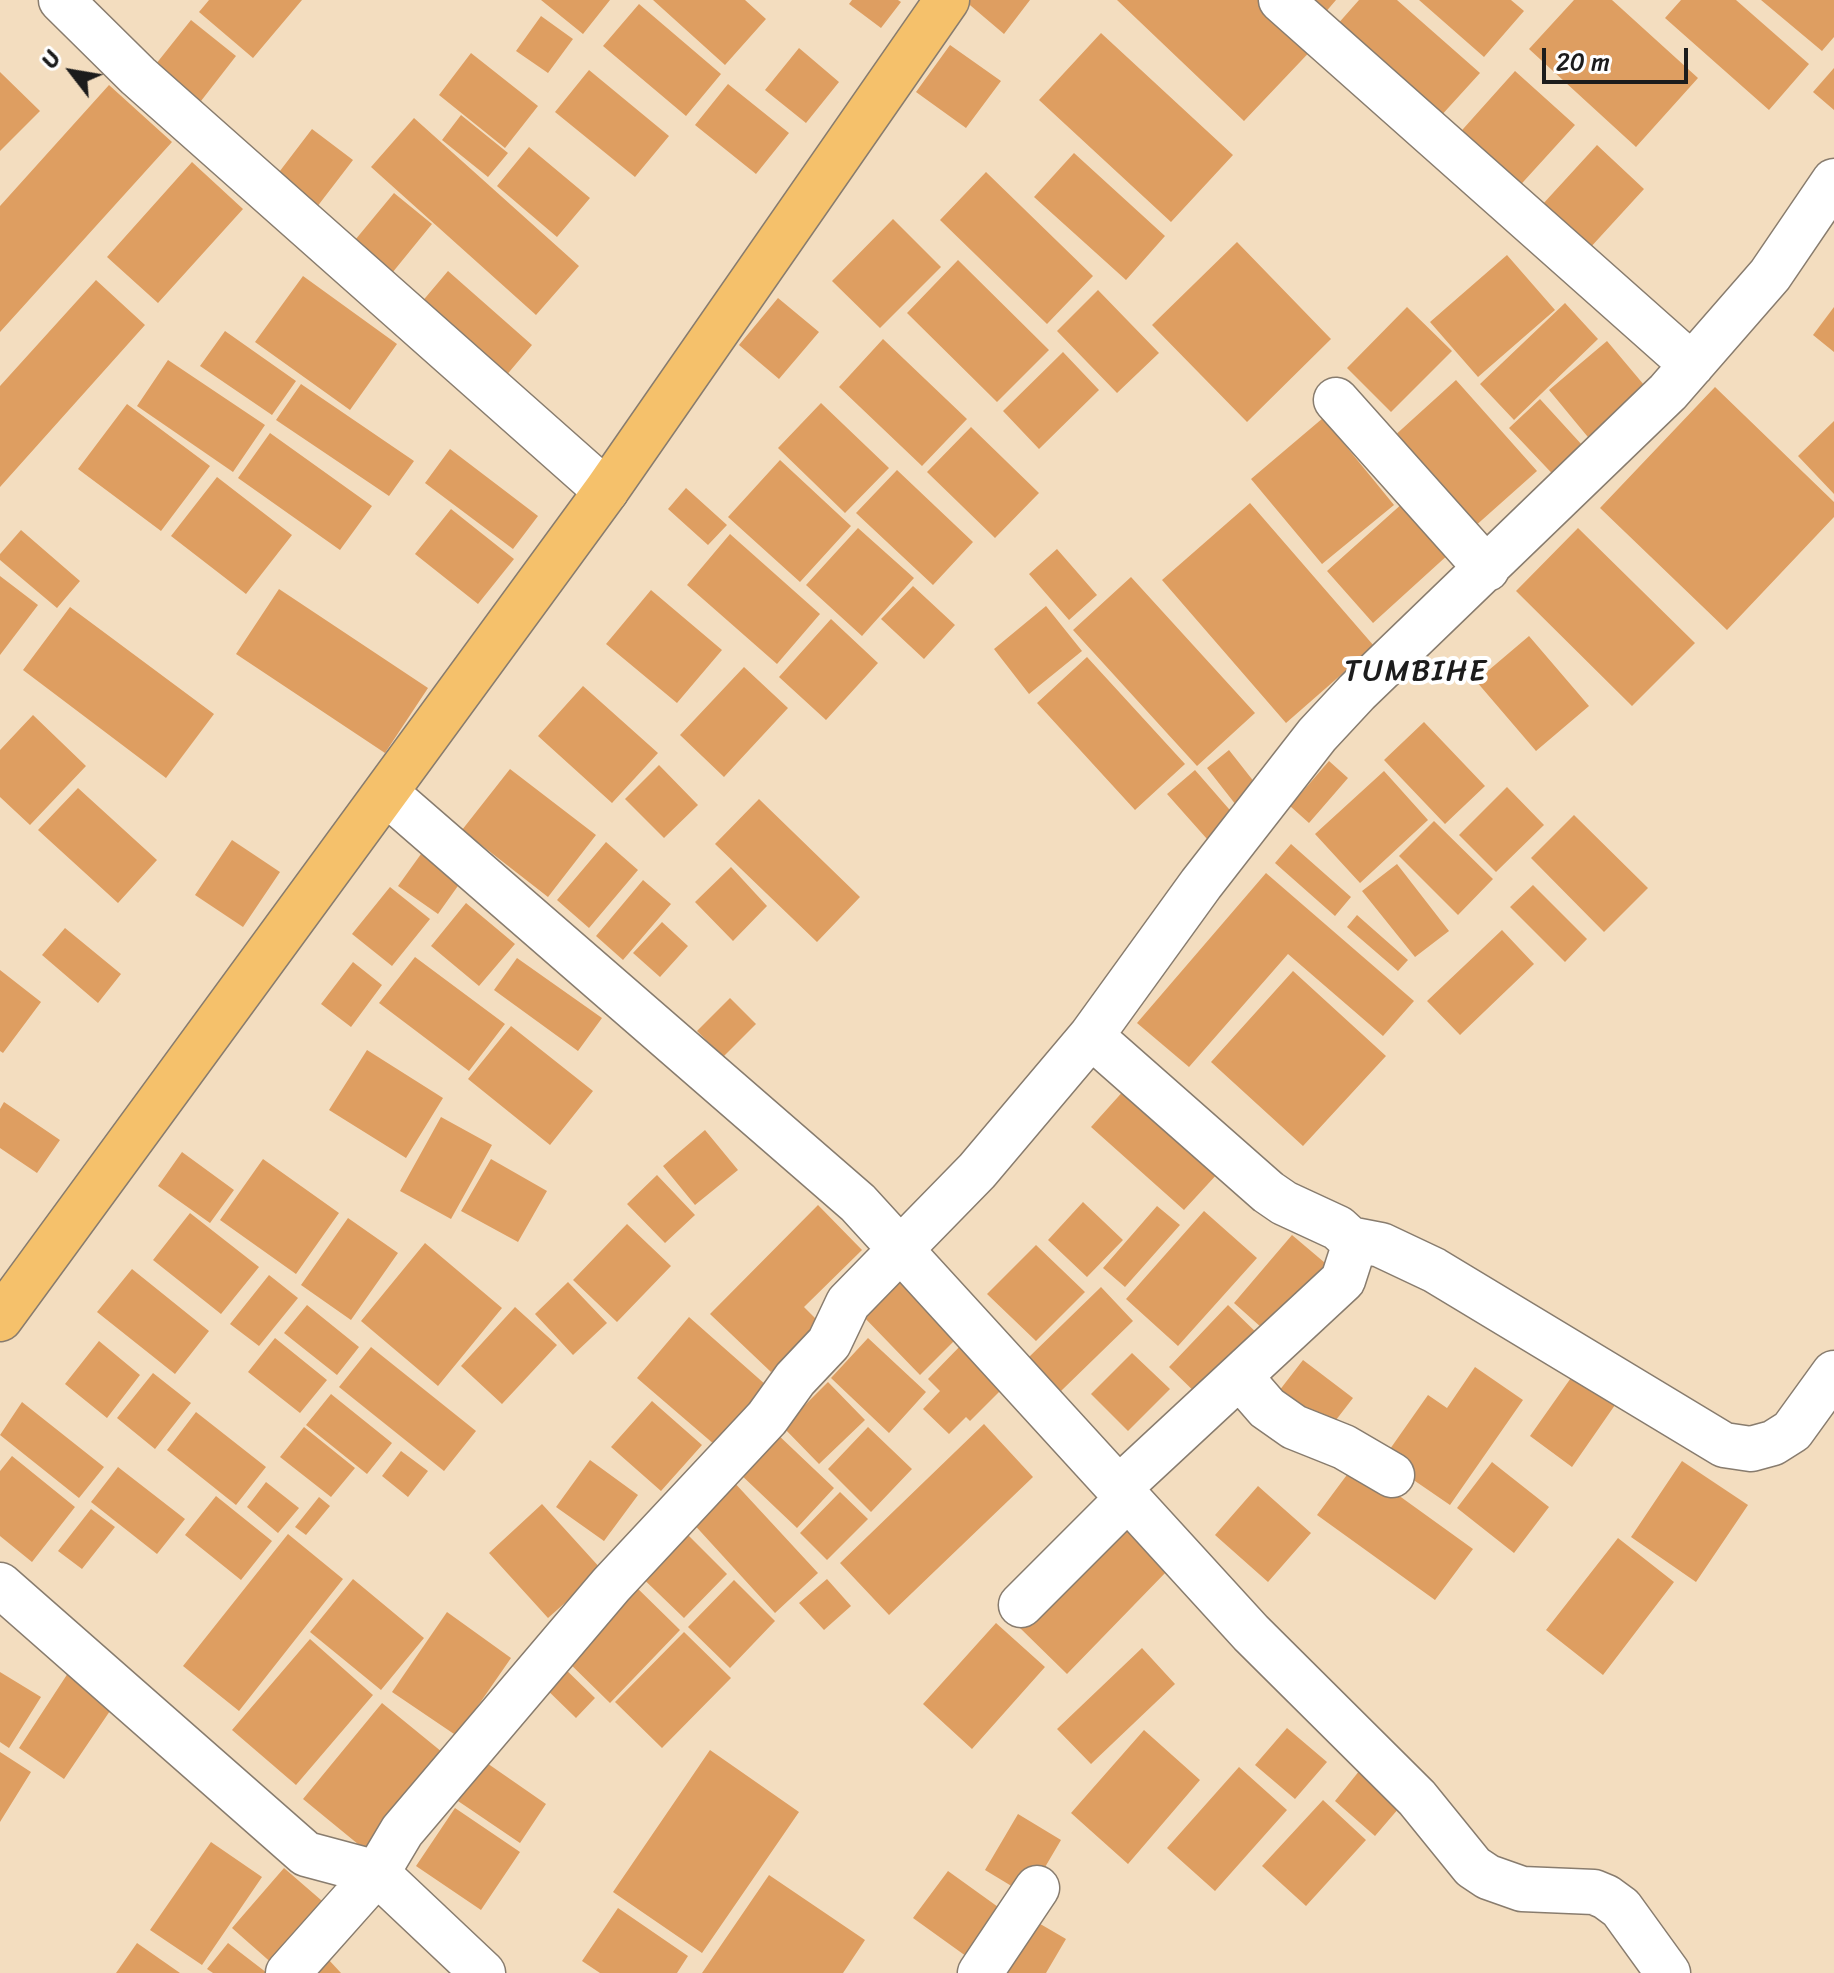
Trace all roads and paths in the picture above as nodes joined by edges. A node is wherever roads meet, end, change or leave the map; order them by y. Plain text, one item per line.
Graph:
1 (61, 0) edge
2 (947, 0) edge
3 (1281, 0) edge
4 (1834, 181) edge
5 (1692, 365) junction
6 (1336, 400) dead end
7 (606, 491) junction
8 (1487, 569) junction
9 (386, 793) junction
10 (1091, 1036) junction
11 (1350, 1239) junction
12 (902, 1248) junction
13 (0, 1319) edge
14 (1834, 1373) edge
15 (1241, 1378) junction
16 (1392, 1475) dead end
17 (1123, 1493) junction
18 (0, 1585) edge
19 (1021, 1605) dead end
20 (377, 1873) junction
21 (1037, 1888) dead end
22 (288, 1973) edge
23 (483, 1973) edge
24 (980, 1973) edge
25 (1668, 1973) edge

1 - 7 street
2 - 7 main road
3 - 5 street
4 - 5 street
5 - 8 street
6 - 8 street
7 - 9 main road
8 - 10 street
9 - 12 street
9 - 13 main road
10 - 11 street
10 - 12 street
11 - 14 street
11 - 15 street
12 - 17 street
12 - 20 street
15 - 16 street
15 - 17 street
17 - 19 street
17 - 25 street
18 - 20 street
20 - 22 street
20 - 23 street
21 - 24 street

